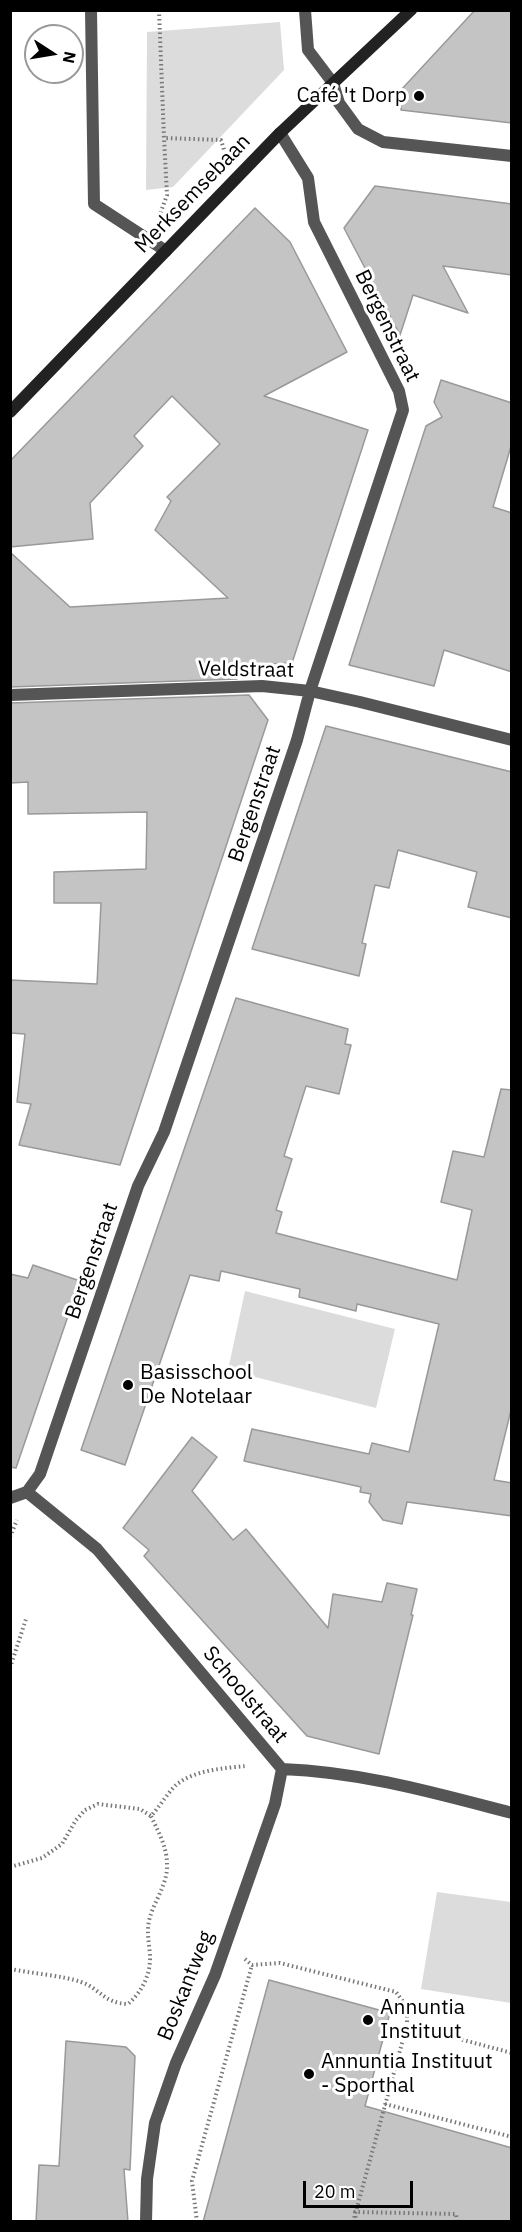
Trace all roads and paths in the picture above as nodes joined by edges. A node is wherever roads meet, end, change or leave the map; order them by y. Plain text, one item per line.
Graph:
1 (91, 10) edge
2 (159, 10) edge
3 (305, 10) edge
4 (411, 10) edge
5 (333, 83) junction
6 (280, 133) junction
7 (164, 138) junction
8 (512, 156) edge
9 (234, 179) junction
10 (151, 241) junction
11 (166, 251) junction
12 (10, 412) edge
13 (310, 691) junction
14 (10, 695) edge
15 (512, 740) edge
16 (27, 1492) junction
17 (10, 1498) edge
18 (26, 1618) dead end
19 (10, 1668) edge
20 (282, 1769) junction
21 (512, 1813) edge
22 (152, 1815) junction
23 (10, 1867) edge
24 (226, 1944) junction
25 (252, 1965) junction
26 (10, 1969) edge
27 (407, 2025) junction
28 (512, 2053) edge
29 (386, 2104) junction
30 (512, 2137) edge
31 (355, 2212) junction
32 (146, 2222) edge
33 (196, 2222) edge
34 (354, 2222) edge
35 (457, 2222) edge

1 - 10 street
2 - 7 path
3 - 5 street
4 - 5 main road, Merksemsebaan
5 - 6 main road, Merksemsebaan
5 - 8 street
6 - 9 main road, Merksemsebaan
6 - 13 street, Bergenstraat
7 - 9 path
7 - 10 path
9 - 11 main road, Merksemsebaan
10 - 11 street
11 - 12 main road, Merksemsebaan
13 - 14 street, Veldstraat
13 - 15 street, Veldstraat
13 - 16 street, Bergenstraat
16 - 17 street
16 - 20 street, Schoolstraat
18 - 19 path
20 - 21 street, Schoolstraat
20 - 22 path
20 - 24 street, Boskantweg
22 - 23 path
22 - 26 path
24 - 25 path
24 - 32 street, Boskantweg
25 - 27 path
25 - 33 path
27 - 28 path
27 - 29 path
29 - 30 path
29 - 31 path
31 - 34 path
31 - 35 path

